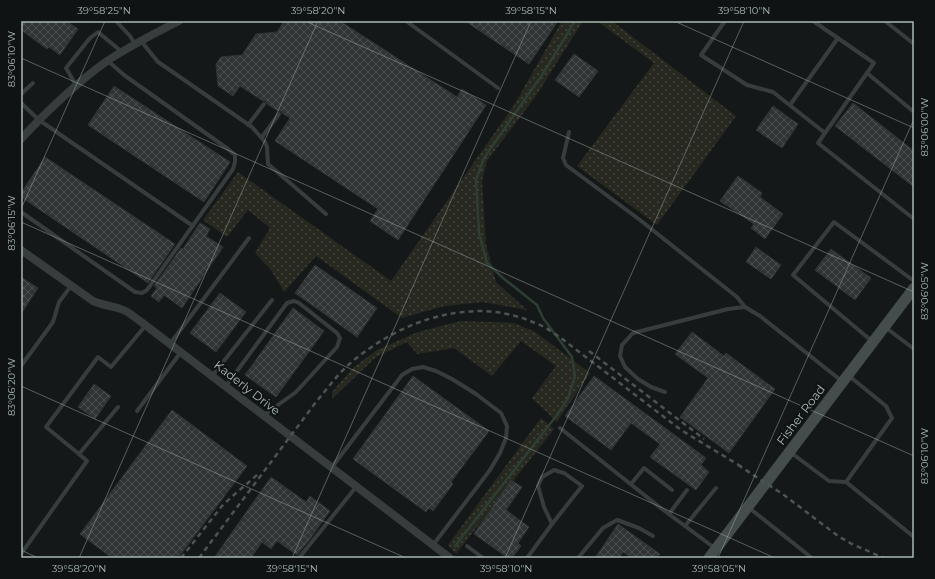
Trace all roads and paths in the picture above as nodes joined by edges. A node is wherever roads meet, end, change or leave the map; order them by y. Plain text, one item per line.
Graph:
1 (116, 21) edge
2 (179, 21) edge
3 (406, 21) edge
4 (726, 21) edge
5 (813, 21) edge
6 (885, 21) edge
7 (838, 38) junction
8 (138, 42) junction
9 (914, 44) edge
10 (122, 52) junction
11 (108, 61) junction
12 (867, 73) junction
13 (33, 83) dead end
14 (76, 85) junction
15 (498, 88) dead end
16 (21, 94) edge
17 (21, 103) edge
18 (264, 104) dead end
19 (790, 105) junction
20 (914, 112) edge
21 (279, 114) dead end
22 (39, 120) junction
23 (248, 125) junction
24 (568, 132) dead end
25 (825, 133) junction
26 (262, 138) junction
27 (21, 139) edge
28 (21, 212) edge
29 (326, 214) dead end
30 (914, 219) edge
31 (193, 226) junction
32 (249, 238) dead end
33 (21, 250) edge
34 (914, 281) edge
35 (72, 286) junction
36 (914, 288) edge
37 (272, 300) dead end
38 (745, 307) junction
39 (146, 325) junction
40 (884, 327) junction
41 (873, 342) junction
42 (170, 344) junction
43 (914, 349) edge
44 (181, 352) junction
45 (21, 366) edge
46 (212, 376) junction
47 (845, 378) junction
48 (226, 386) junction
49 (664, 392) dead end
50 (118, 407) dead end
51 (137, 411) dead end
52 (263, 415) junction
53 (560, 428) dead end
54 (790, 451) junction
55 (79, 454) junction
56 (332, 467) junction
57 (846, 482) junction
58 (631, 484) junction
59 (357, 486) junction
60 (716, 488) dead end
61 (672, 490) dead end
62 (687, 490) dead end
63 (748, 506) junction
64 (669, 514) junction
65 (552, 524) junction
66 (684, 526) junction
67 (653, 536) dead end
68 (914, 537) edge
69 (433, 545) junction
70 (468, 546) dead end
71 (21, 554) edge
72 (713, 554) edge
73 (300, 558) edge
74 (450, 558) edge
75 (483, 558) edge
76 (527, 558) edge
77 (578, 558) edge
78 (812, 558) edge

1 - 8 lane
2 - 8 street
3 - 15 lane
4 - 19 lane
5 - 7 lane
6 - 9 lane
7 - 12 lane
7 - 19 lane
8 - 10 street
8 - 23 lane
10 - 11 street
10 - 14 lane
11 - 14 street
11 - 31 lane
12 - 20 lane
12 - 25 lane
13 - 16 lane
14 - 22 street
17 - 22 lane
18 - 23 lane
19 - 25 lane
21 - 26 lane
22 - 27 street
22 - 31 lane
23 - 26 lane
24 - 38 lane
25 - 30 lane
26 - 29 lane
28 - 31 lane
32 - 42 lane
33 - 35 street, Kaderly Drive
34 - 41 lane
35 - 39 street, Kaderly Drive
35 - 45 lane
36 - 40 main road, Fisher Road
37 - 46 lane
38 - 47 lane
38 - 49 lane
39 - 42 street, Kaderly Drive
39 - 55 lane
40 - 41 main road, Fisher Road
40 - 43 lane
41 - 47 main road, Fisher Road
42 - 44 street, Kaderly Drive
44 - 46 street, Kaderly Drive
44 - 51 lane
46 - 48 street, Kaderly Drive
47 - 54 main road, Fisher Road
47 - 57 lane
48 - 52 street, Kaderly Drive
48 - 52 lane
50 - 55 lane
52 - 56 street, Kaderly Drive
53 - 58 lane
54 - 57 lane
54 - 63 main road, Fisher Road
55 - 71 lane
56 - 59 street, Kaderly Drive
56 - 69 lane
57 - 68 lane
58 - 61 lane
58 - 64 lane
59 - 69 street, Kaderly Drive
59 - 73 lane
60 - 66 lane
62 - 64 lane
63 - 72 main road, Fisher Road
63 - 78 lane
64 - 66 lane
65 - 65 lane
65 - 76 lane
66 - 72 lane
67 - 77 lane
69 - 74 street, Kaderly Drive
70 - 75 lane

